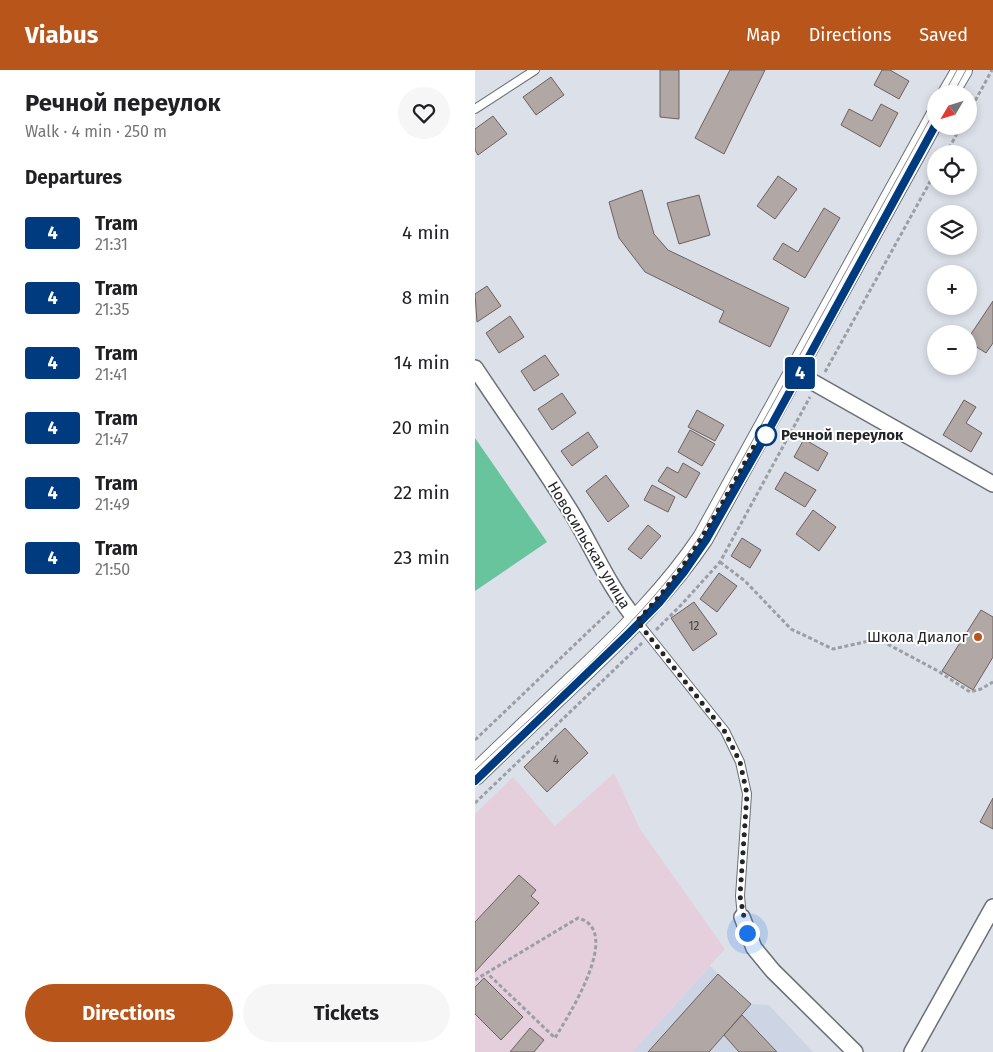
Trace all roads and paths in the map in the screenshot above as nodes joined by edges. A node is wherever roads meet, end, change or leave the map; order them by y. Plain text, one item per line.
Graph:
1 (535, 70) edge
2 (962, 70) edge
3 (992, 70) edge
4 (954, 85) edge
5 (977, 97) edge
6 (475, 109) edge
7 (927, 132) edge
8 (927, 187) edge
9 (475, 368) edge
10 (795, 372) junction
11 (817, 385) junction
12 (993, 484) edge
13 (720, 562) junction
14 (620, 601) junction
15 (637, 621) junction
16 (649, 636) junction
17 (993, 682) edge
18 (475, 740) edge
19 (475, 775) edge
20 (475, 803) edge
21 (993, 907) edge
22 (742, 917) joint
23 (487, 973) junction
24 (475, 980) edge
25 (855, 1052) edge
26 (912, 1052) edge

1 - 6 lane
2 - 4 main road
3 - 5 path
7 - 10 main road
8 - 11 path
9 - 14 street, Новосильская улица
10 - 11 street
10 - 15 main road
11 - 12 street
11 - 13 path
13 - 16 path
13 - 17 path
14 - 15 street, Новосильская улица
14 - 18 path
15 - 16 lane, Новосильская улица
15 - 19 main road
16 - 20 path
16 - 22 lane, Новосильская улица
21 - 26 street
22 - 25 street, Новосильская улица
23 - 23 path
23 - 24 path

